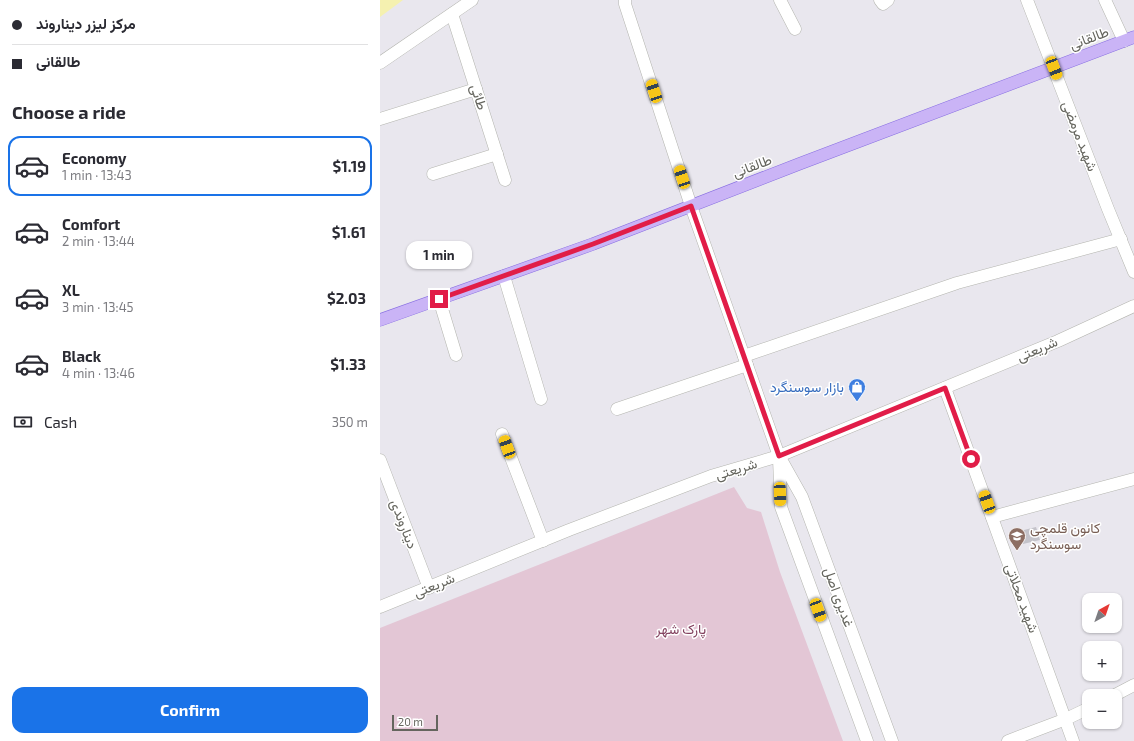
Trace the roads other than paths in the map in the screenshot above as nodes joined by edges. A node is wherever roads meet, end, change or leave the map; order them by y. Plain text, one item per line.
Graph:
1 (472, 0) edge
2 (780, 0) edge
3 (1027, 0) edge
4 (1105, 0) edge
5 (629, 2) edge
6 (452, 14) junction
7 (795, 29) dead end
8 (1129, 39) edge
9 (380, 63) edge
10 (1054, 68) junction
11 (476, 90) junction
12 (380, 119) edge
13 (497, 154) junction
14 (433, 174) dead end
15 (505, 180) dead end
16 (691, 206) junction
17 (1121, 239) junction
18 (1134, 272) edge
19 (504, 276) junction
20 (439, 299) junction
21 (1134, 306) edge
22 (380, 320) edge
23 (456, 355) dead end
24 (745, 360) junction
25 (945, 388) junction
26 (541, 399) dead end
27 (617, 409) dead end
28 (502, 434) dead end
29 (779, 456) junction
30 (380, 460) edge
31 (1134, 479) edge
32 (992, 517) junction
33 (543, 541) junction
34 (429, 588) junction
35 (380, 607) edge
36 (1134, 685) edge
37 (1122, 691) edge
38 (1082, 711) edge
39 (1066, 719) junction
40 (867, 741) edge
41 (892, 741) edge
42 (1008, 741) edge
43 (1073, 741) edge

1 - 6 street
2 - 7 street
3 - 10 street, شهید مرمضی
4 - 8 street
5 - 16 street, غدیری اصل
6 - 9 street
6 - 11 street, طائی
8 - 10 main road, طالقانی
10 - 16 main road, طالقانی
10 - 17 street, شهید مرمضی
11 - 12 street
11 - 13 street, طائی
13 - 14 street
13 - 15 street, طائی
16 - 19 main road, طالقانی
16 - 24 street, غدیری اصل
17 - 18 street, شهید مرمضی
17 - 24 street
19 - 20 main road, طالقانی
19 - 26 street
20 - 22 main road, طالقانی
20 - 23 street
21 - 25 street, شریعتی
24 - 27 street
24 - 29 street, غدیری اصل
25 - 29 street, شریعتی
25 - 32 street, شهید محلاتی
28 - 33 street
29 - 33 street, شریعتی
29 - 40 street, غدیری اصل
29 - 41 street, غدیری اصل
30 - 34 street, دیناروندی
31 - 32 street
32 - 39 street, شهید محلاتی
33 - 34 street, شریعتی
34 - 35 street, شریعتی
36 - 37 street
38 - 39 street
39 - 42 street
39 - 43 street, شهید محلاتی

